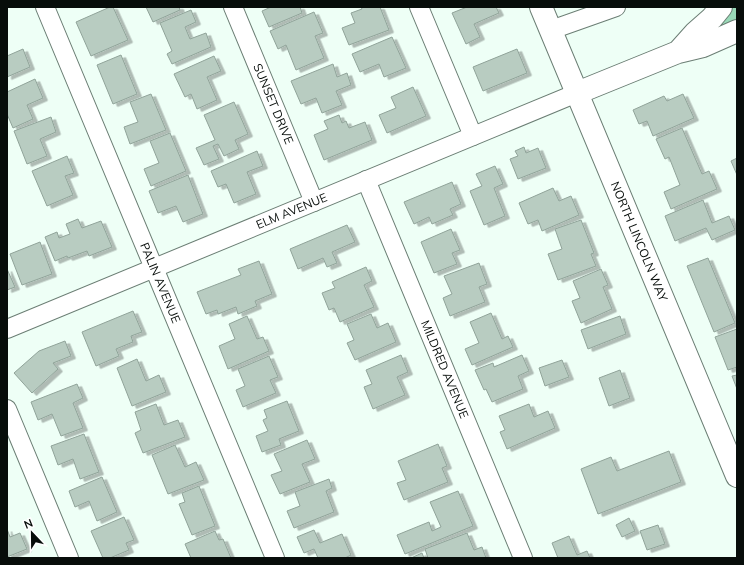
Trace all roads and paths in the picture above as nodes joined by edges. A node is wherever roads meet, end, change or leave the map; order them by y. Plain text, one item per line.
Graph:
1 (45, 7) edge
2 (233, 7) edge
3 (419, 7) edge
4 (541, 7) edge
5 (616, 7) edge
6 (721, 7) edge
7 (551, 30) junction
8 (737, 31) edge
9 (678, 52) junction
10 (577, 93) junction
11 (473, 136) junction
12 (366, 180) junction
13 (314, 202) junction
14 (154, 268) junction
15 (7, 329) edge
16 (7, 409) edge
17 (737, 476) edge
18 (69, 558) edge
19 (275, 558) edge
20 (523, 558) edge

1 - 14 street, PALIN AVENUE
2 - 13 street, SUNSET DRIVE
3 - 11 street
4 - 7 main road, NORTH LINCOLN WAY
5 - 7 street
6 - 9 main road
7 - 10 main road, NORTH LINCOLN WAY
8 - 9 main road
9 - 10 main road
10 - 11 street, ELM AVENUE
10 - 17 main road, NORTH LINCOLN WAY
11 - 12 street, ELM AVENUE
12 - 13 street, ELM AVENUE
12 - 20 street, MILDRED AVENUE
13 - 14 street, ELM AVENUE
14 - 15 street, ELM AVENUE
14 - 19 street, PALIN AVENUE
16 - 18 street

